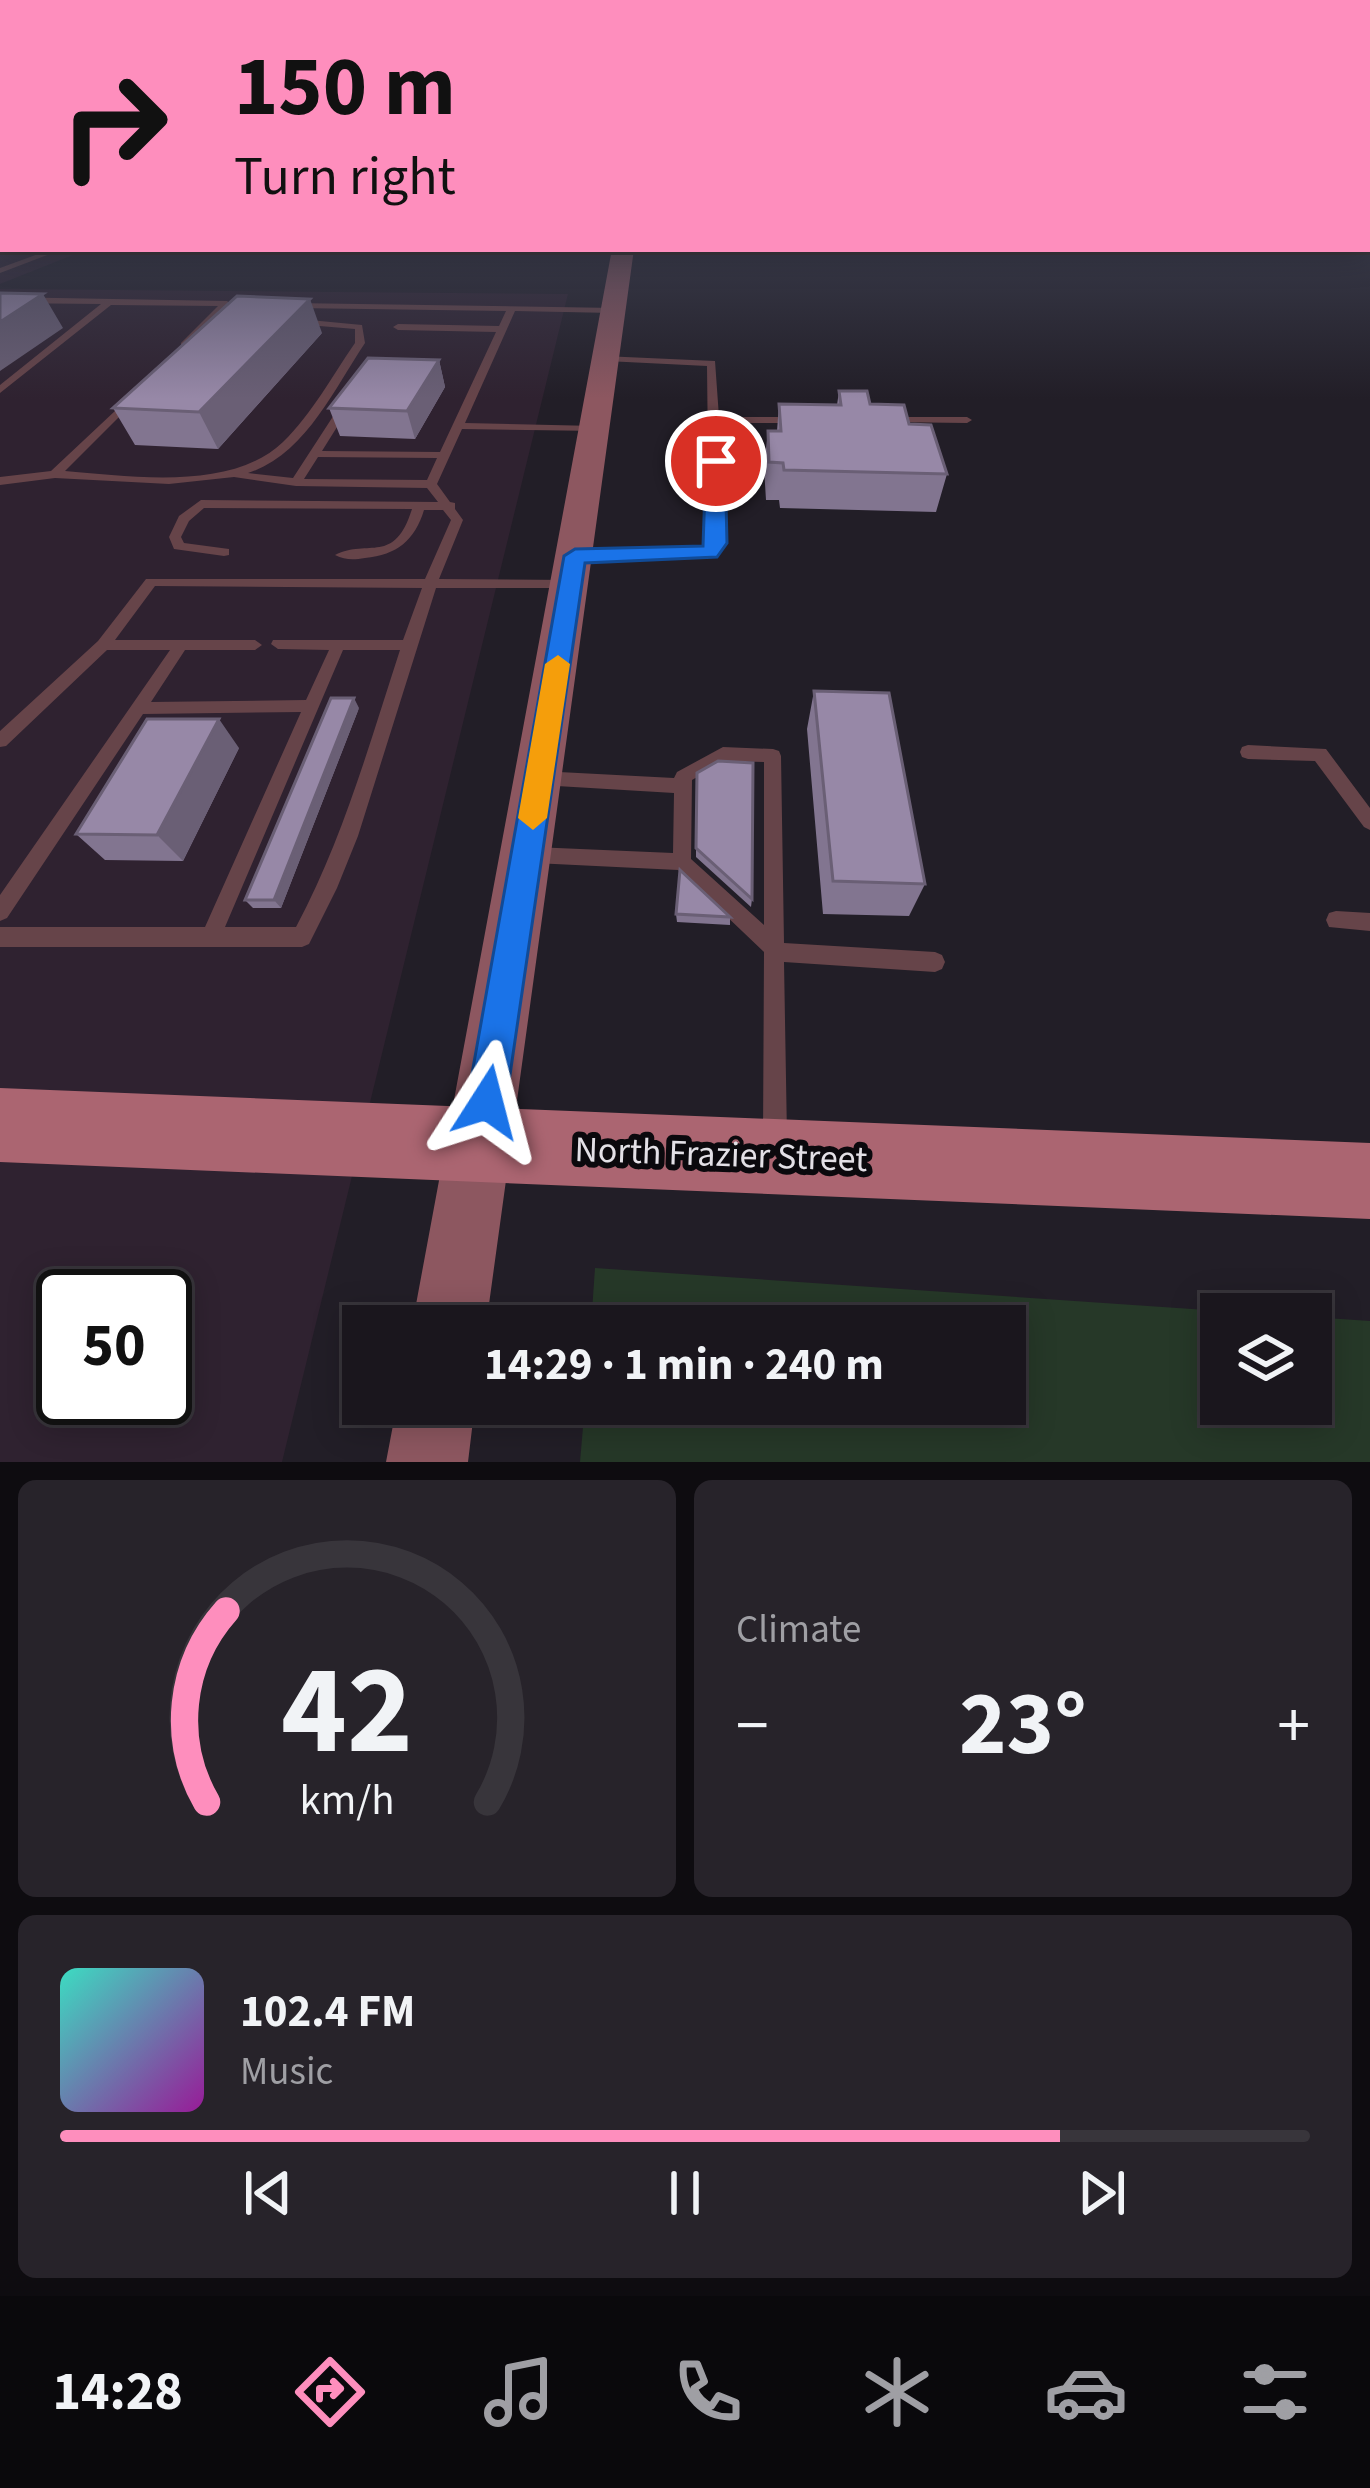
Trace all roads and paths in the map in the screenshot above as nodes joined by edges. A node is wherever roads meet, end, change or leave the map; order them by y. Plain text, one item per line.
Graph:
1 (620, 262) edge
2 (0, 300) edge
3 (110, 302) junction
4 (226, 304) junction
5 (250, 304) edge
6 (273, 304) edge
7 (512, 308) junction
8 (613, 310) junction
9 (210, 320) junction
10 (230, 320) edge
11 (291, 322) edge
12 (398, 327) dead end
13 (502, 329) junction
14 (180, 349) edge
15 (606, 358) junction
16 (149, 380) edge
17 (357, 387) edge
18 (0, 390) edge
19 (716, 420) junction
20 (807, 420) edge
21 (875, 420) edge
22 (967, 420) dead end
23 (457, 426) junction
24 (596, 429) junction
25 (314, 454) junction
26 (443, 454) junction
27 (55, 474) junction
28 (238, 475) junction
29 (0, 481) edge
30 (296, 482) junction
31 (431, 484) junction
32 (419, 506) junction
33 (451, 506) junction
34 (224, 552) dead end
35 (342, 555) dead end
36 (573, 570) junction
37 (426, 584) junction
38 (278, 644) dead end
39 (103, 645) junction
40 (181, 645) junction
41 (255, 645) dead end
42 (338, 645) junction
43 (407, 645) junction
44 (312, 706) junction
45 (139, 708) junction
46 (0, 741) edge
47 (1248, 752) dead end
48 (539, 778) junction
49 (683, 786) junction
50 (1370, 822) edge
51 (526, 854) junction
52 (682, 862) junction
53 (0, 912) edge
54 (1336, 920) dead end
55 (1370, 922) edge
56 (0, 937) edge
57 (211, 937) junction
58 (778, 952) junction
59 (935, 962) dead end
60 (0, 1126) edge
61 (480, 1143) junction
62 (775, 1156) junction
63 (1370, 1181) edge
64 (453, 1305) edge
65 (433, 1425) edge
66 (427, 1462) edge

1 - 8 main road
2 - 3 lane
3 - 4 lane
3 - 18 lane
4 - 5 lane
4 - 9 lane
6 - 7 lane
7 - 8 lane
7 - 13 lane
8 - 15 main road
9 - 10 lane
9 - 14 lane
11 - 28 lane
12 - 13 lane
13 - 23 lane
15 - 19 lane
15 - 24 main road
16 - 27 lane
17 - 25 lane
19 - 20 lane
19 - 36 lane
21 - 22 lane
23 - 24 lane
23 - 26 lane
24 - 36 main road
25 - 26 lane
25 - 30 lane
26 - 31 lane
27 - 28 lane
27 - 29 lane
28 - 30 lane
30 - 31 lane
31 - 33 lane
32 - 33 lane
32 - 34 lane
32 - 35 lane
33 - 37 lane
36 - 37 lane
36 - 48 main road
37 - 39 lane
37 - 43 lane
38 - 42 lane
39 - 40 lane
39 - 46 lane
40 - 41 lane
40 - 45 lane
42 - 43 lane
42 - 44 lane
43 - 57 lane
44 - 45 lane
44 - 57 lane
45 - 53 lane
47 - 50 lane
48 - 49 lane
48 - 51 main road
49 - 52 lane
49 - 58 lane
51 - 52 lane
51 - 61 main road
52 - 58 lane
54 - 55 lane
56 - 57 lane
58 - 59 lane
58 - 62 lane
60 - 61 main road, North Frazier Street
61 - 62 main road, North Frazier Street
61 - 64 main road
62 - 63 main road, North Frazier Street
65 - 66 main road

